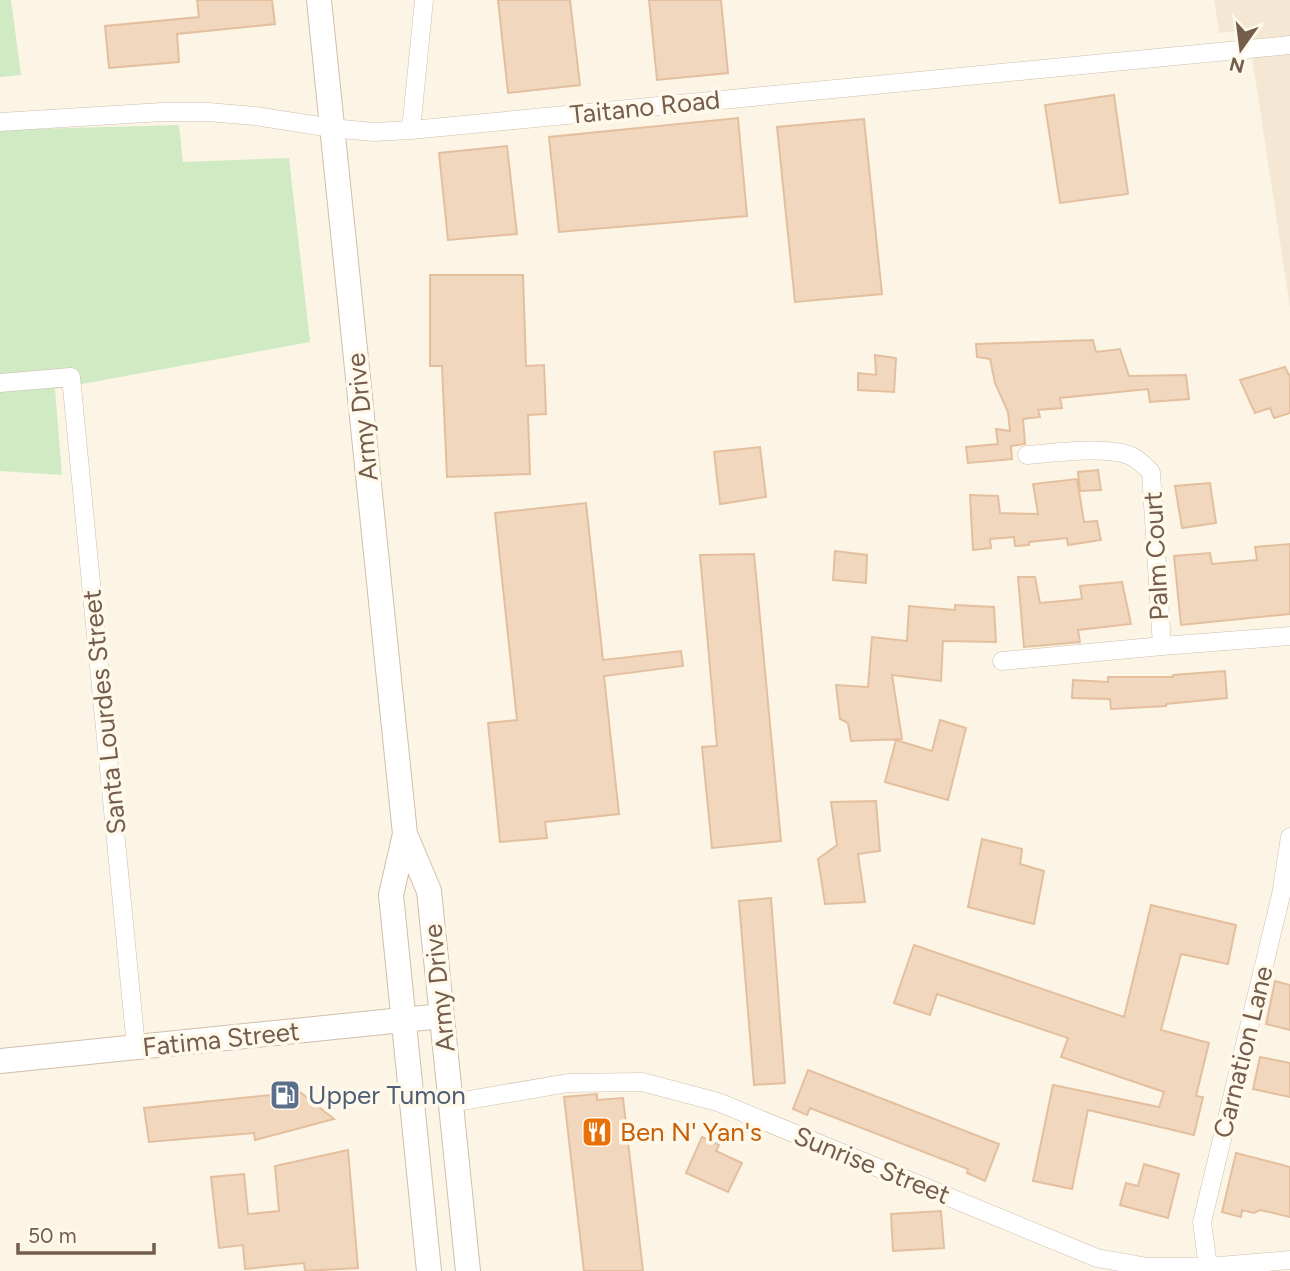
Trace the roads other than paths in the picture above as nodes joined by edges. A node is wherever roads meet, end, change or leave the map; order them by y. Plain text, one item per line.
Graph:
1 (319, 0) edge
2 (424, 0) edge
3 (1290, 45) edge
4 (0, 122) edge
5 (332, 128) junction
6 (411, 130) junction
7 (0, 383) edge
8 (1027, 455) dead end
9 (1290, 636) edge
10 (1162, 646) junction
11 (1002, 661) dead end
12 (405, 834) junction
13 (1290, 837) edge
14 (442, 1016) junction
15 (404, 1020) junction
16 (136, 1047) junction
17 (0, 1061) edge
18 (451, 1102) junction
19 (1290, 1260) edge
20 (1096, 1265) edge
21 (1208, 1267) junction
22 (429, 1271) edge
23 (468, 1271) edge

1 - 5 main road, Army Drive
2 - 6 street
3 - 6 street, Taitano Road
4 - 5 street, Taitano Road
5 - 6 street, Taitano Road
5 - 12 main road, Army Drive
7 - 16 street, Santa Lourdes Street
8 - 10 street, Palm Court
9 - 10 street
10 - 11 street
12 - 14 main road, Army Drive
12 - 15 main road, Army Drive
13 - 21 street, Carnation Lane
14 - 15 main road, Fatima Street
14 - 18 main road, Army Drive
15 - 16 main road, Fatima Street
15 - 22 main road, Army Drive
16 - 17 main road, Fatima Street
18 - 20 street, Sunrise Street
18 - 23 main road, Army Drive
19 - 21 street, Sunrise Street
20 - 21 street, Sunrise Street

